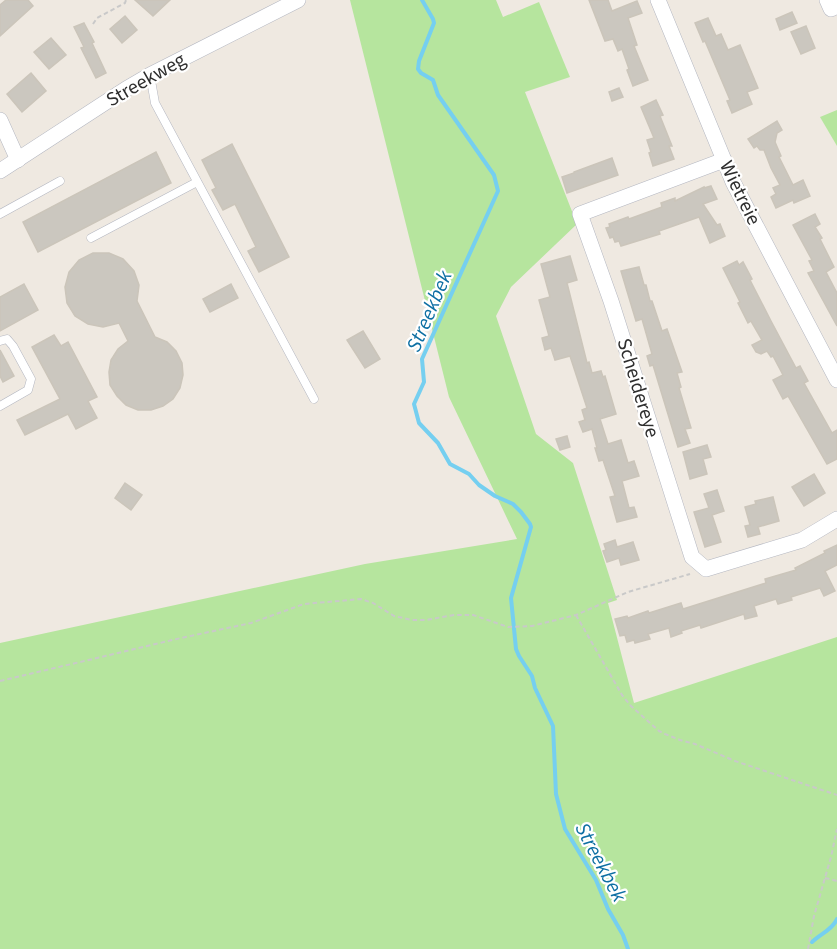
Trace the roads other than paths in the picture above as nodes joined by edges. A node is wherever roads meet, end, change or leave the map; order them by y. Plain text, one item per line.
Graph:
1 (298, 0) edge
2 (658, 0) edge
3 (827, 0) edge
4 (837, 6) edge
5 (150, 75) junction
6 (0, 120) edge
7 (18, 160) junction
8 (724, 160) junction
9 (0, 171) edge
10 (60, 181) dead end
11 (197, 182) junction
12 (0, 214) edge
13 (91, 238) dead end
14 (0, 341) edge
15 (837, 380) edge
16 (314, 399) dead end
17 (0, 406) edge
18 (837, 519) edge

1 - 5 street, Streekweg
2 - 8 street, Wietreie
3 - 4 street
5 - 7 street, Streekweg
5 - 11 lane
6 - 7 street
7 - 9 street, Streekweg
8 - 15 street, Wietreie
8 - 18 street, Scheidereye
10 - 12 lane
11 - 13 lane
11 - 16 lane
14 - 17 lane

